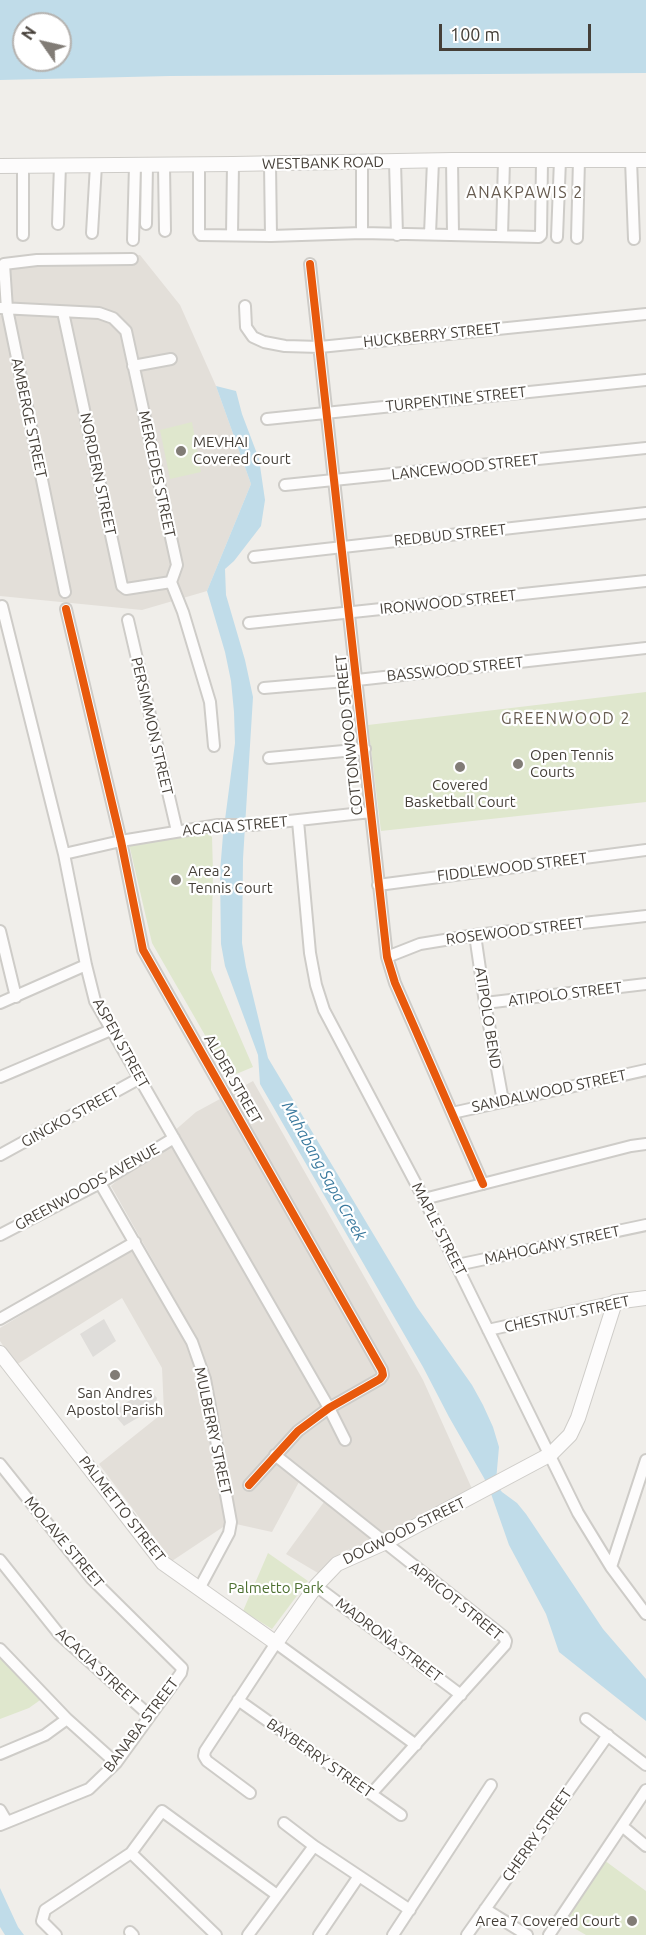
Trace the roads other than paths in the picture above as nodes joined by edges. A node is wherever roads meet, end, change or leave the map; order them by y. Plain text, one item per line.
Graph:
1 (452, 160) junction
2 (504, 160) junction
3 (560, 160) junction
4 (579, 160) junction
5 (631, 160) junction
6 (646, 160) edge
7 (433, 161) junction
8 (542, 161) junction
9 (362, 162) junction
10 (395, 162) junction
11 (199, 164) junction
12 (233, 164) junction
13 (270, 164) junction
14 (22, 165) junction
15 (60, 165) junction
16 (96, 165) junction
17 (141, 165) junction
18 (164, 165) junction
19 (0, 166) edge
20 (58, 224) dead end
21 (146, 224) dead end
22 (165, 231) dead end
23 (92, 233) dead end
24 (362, 233) junction
25 (430, 234) junction
26 (453, 234) junction
27 (23, 235) dead end
28 (231, 235) junction
29 (397, 235) junction
30 (271, 236) junction
31 (502, 236) junction
32 (557, 237) dead end
33 (577, 238) dead end
34 (634, 238) dead end
35 (133, 240) dead end
36 (132, 260) dead end
37 (310, 264) dead end
38 (245, 306) dead end
39 (3, 308) edge
40 (63, 312) junction
41 (646, 314) edge
42 (320, 347) junction
43 (171, 360) dead end
44 (133, 366) junction
45 (646, 380) edge
46 (327, 414) junction
47 (267, 419) dead end
48 (646, 448) edge
49 (334, 480) junction
50 (285, 485) dead end
51 (646, 513) edge
52 (341, 546) junction
53 (254, 557) dead end
54 (646, 581) edge
55 (171, 582) junction
56 (65, 592) dead end
57 (2, 606) dead end
58 (66, 609) dead end
59 (349, 613) junction
60 (128, 620) dead end
61 (249, 624) dead end
62 (646, 648) edge
63 (357, 680) junction
64 (264, 688) dead end
65 (214, 746) dead end
66 (365, 749) junction
67 (269, 758) dead end
68 (371, 812) junction
69 (298, 821) junction
70 (177, 831) junction
71 (121, 841) junction
72 (646, 850) edge
73 (64, 854) junction
74 (378, 885) junction
75 (646, 916) edge
76 (0, 931) edge
77 (475, 935) junction
78 (387, 957) junction
79 (86, 965) junction
80 (646, 984) edge
81 (16, 997) junction
82 (485, 1003) junction
83 (0, 1004) edge
84 (111, 1030) junction
85 (646, 1070) edge
86 (0, 1077) edge
87 (140, 1078) junction
88 (503, 1101) junction
89 (452, 1113) junction
90 (174, 1138) junction
91 (646, 1144) edge
92 (0, 1155) edge
93 (100, 1183) junction
94 (483, 1184) junction
95 (424, 1199) junction
96 (646, 1225) edge
97 (0, 1235) edge
98 (135, 1242) junction
99 (457, 1265) junction
100 (646, 1298) edge
101 (615, 1302) junction
102 (0, 1318) edge
103 (488, 1330) junction
104 (0, 1353) edge
105 (329, 1408) junction
106 (345, 1440) dead end
107 (550, 1454) junction
108 (275, 1455) junction
109 (646, 1460) edge
110 (0, 1464) edge
111 (249, 1485) dead end
112 (384, 1543) junction
113 (0, 1560) edge
114 (611, 1567) junction
115 (316, 1586) junction
116 (199, 1589) junction
117 (646, 1614) edge
118 (276, 1643) junction
119 (0, 1649) edge
120 (182, 1668) joint
121 (461, 1695) junction
122 (238, 1700) junction
123 (150, 1716) junction
124 (67, 1719) junction
125 (586, 1719) dead end
126 (608, 1735) junction
127 (416, 1744) junction
128 (0, 1754) edge
129 (116, 1763) junction
130 (646, 1766) edge
131 (491, 1785) dead end
132 (646, 1790) edge
133 (250, 1793) dead end
134 (372, 1794) junction
135 (0, 1810) edge
136 (401, 1815) dead end
137 (284, 1823) dead end
138 (3, 1824) edge
139 (621, 1826) junction
140 (314, 1845) junction
141 (646, 1846) edge
142 (131, 1852) junction
143 (358, 1876) junction
144 (277, 1896) junction
145 (484, 1909) junction
146 (410, 1910) junction
147 (56, 1935) edge
148 (216, 1935) edge
149 (248, 1935) edge
150 (319, 1935) edge
151 (393, 1935) edge
152 (467, 1935) edge
153 (527, 1935) edge
154 (549, 1935) edge

1 - 2 street, WESTBANK ROAD
1 - 7 street, WESTBANK ROAD
1 - 26 street
2 - 8 street, WESTBANK ROAD
2 - 31 street
3 - 4 street, WESTBANK ROAD
3 - 8 street, WESTBANK ROAD
3 - 32 street
4 - 5 street, WESTBANK ROAD
4 - 33 street
5 - 6 street, WESTBANK ROAD
5 - 34 street
7 - 10 street, WESTBANK ROAD
7 - 25 street
8 - 31 street
9 - 10 street, WESTBANK ROAD
9 - 13 street, WESTBANK ROAD
9 - 24 street
10 - 29 street
11 - 12 street, WESTBANK ROAD
11 - 18 street, WESTBANK ROAD
11 - 28 street
12 - 13 street, WESTBANK ROAD
12 - 28 street
13 - 30 street
14 - 15 street, WESTBANK ROAD
14 - 19 street, WESTBANK ROAD
14 - 27 street
15 - 16 street, WESTBANK ROAD
15 - 20 street
16 - 17 street, WESTBANK ROAD
16 - 23 street
17 - 18 street, WESTBANK ROAD
17 - 21 street
17 - 35 street
18 - 22 street
24 - 29 street
24 - 30 street
25 - 26 street
25 - 29 street
26 - 31 street
28 - 30 street
36 - 39 street, AMBERGE STREET
37 - 42 street, COTTONWOOD STREET
38 - 42 street, HUCKBERRY STREET
39 - 40 street, MERCEDES STREET
39 - 56 street, AMBERGE STREET
40 - 44 street, MERCEDES STREET
40 - 55 street, NORDERN STREET
41 - 42 street, HUCKBERRY STREET
42 - 46 street, COTTONWOOD STREET
43 - 44 street
44 - 55 street, MERCEDES STREET
45 - 46 street, TURPENTINE STREET
46 - 47 street, TURPENTINE STREET
46 - 49 street, COTTONWOOD STREET
48 - 49 street, LANCEWOOD STREET
49 - 50 street, LANCEWOOD STREET
49 - 52 street, COTTONWOOD STREET
51 - 52 street, REDBUD STREET
52 - 53 street, REDBUD STREET
52 - 59 street, COTTONWOOD STREET
54 - 59 street, IRONWOOD STREET
55 - 65 street
57 - 73 street, ASPEN STREET
58 - 71 street, ALDER STREET
59 - 61 street, IRONWOOD STREET
59 - 63 street, COTTONWOOD STREET
60 - 70 street, PERSIMMON STREET
62 - 63 street, BASSWOOD STREET
63 - 64 street, BASSWOOD STREET
63 - 66 street, COTTONWOOD STREET
66 - 67 street
66 - 68 street, COTTONWOOD STREET
68 - 69 street, ACACIA STREET
68 - 74 street, COTTONWOOD STREET
69 - 70 street, ACACIA STREET
69 - 95 street, MAPLE STREET
70 - 71 street, ACACIA STREET
71 - 73 street, ACACIA STREET
71 - 105 street, ALDER STREET
72 - 74 street, FIDDLEWOOD STREET
73 - 79 street, ASPEN STREET
74 - 78 street, COTTONWOOD STREET
75 - 77 street, ROSEWOOD STREET
76 - 81 street
77 - 78 street, ROSEWOOD STREET
77 - 82 street, ATIPOLO BEND
78 - 89 street, COTTONWOOD STREET
79 - 81 street
79 - 84 street, ASPEN STREET
80 - 82 street, ATIPOLO STREET
81 - 83 street
82 - 88 street, ATIPOLO BEND
84 - 86 street
84 - 87 street, ASPEN STREET
85 - 88 street, SANDALWOOD STREET
87 - 90 street, ASPEN STREET
87 - 92 street, GINGKO STREET
88 - 89 street, SANDALWOOD STREET
89 - 94 street, COTTONWOOD STREET
90 - 93 street, GREENWOODS AVENUE
90 - 105 street, ASPEN STREET
91 - 94 street
93 - 97 street, GREENWOODS AVENUE
93 - 98 street, MULBERRY STREET
94 - 95 street
95 - 99 street, MAPLE STREET
96 - 99 street, MAHOGANY STREET
98 - 102 street
98 - 116 street, MULBERRY STREET
99 - 103 street, MAPLE STREET
100 - 101 street, CHESTNUT STREET
101 - 103 street, CHESTNUT STREET
101 - 107 street, DOGWOOD STREET
103 - 107 street, MAPLE STREET
104 - 116 street, PALMETTO STREET
105 - 106 street, ASPEN STREET
105 - 108 street, ALDER STREET
107 - 112 street, DOGWOOD STREET
107 - 114 street, MAPLE STREET
108 - 111 street, ALDER STREET
108 - 112 street, APRICOT STREET
109 - 114 street
110 - 120 street, MOLAVE STREET
112 - 115 street, DOGWOOD STREET
112 - 121 street, APRICOT STREET
113 - 123 street, ACACIA STREET
114 - 117 street, MAPLE STREET
115 - 118 street, DOGWOOD STREET
115 - 121 street, MADROÑA STREET
116 - 118 street, PALMETTO STREET
118 - 122 street, DOGWOOD STREET
118 - 127 street, PALMETTO STREET
119 - 124 street
120 - 123 street, BANABA STREET
121 - 127 street, APRICOT STREET
122 - 133 street, DOGWOOD STREET
122 - 134 street, BAYBERRY STREET
123 - 129 street, BANABA STREET
124 - 128 street
124 - 129 street
125 - 126 street
126 - 130 street
126 - 145 street, CHERRY STREET
127 - 134 street, APRICOT STREET
129 - 138 street, BANABA STREET
131 - 146 street
132 - 139 street
134 - 136 street, BAYBERRY STREET
135 - 138 street
137 - 140 street
139 - 141 street
139 - 154 street
140 - 143 street
140 - 144 street
142 - 144 street
142 - 147 street
142 - 148 street
143 - 146 street
143 - 150 street
144 - 149 street
145 - 152 street, CHERRY STREET
145 - 153 street
146 - 151 street

